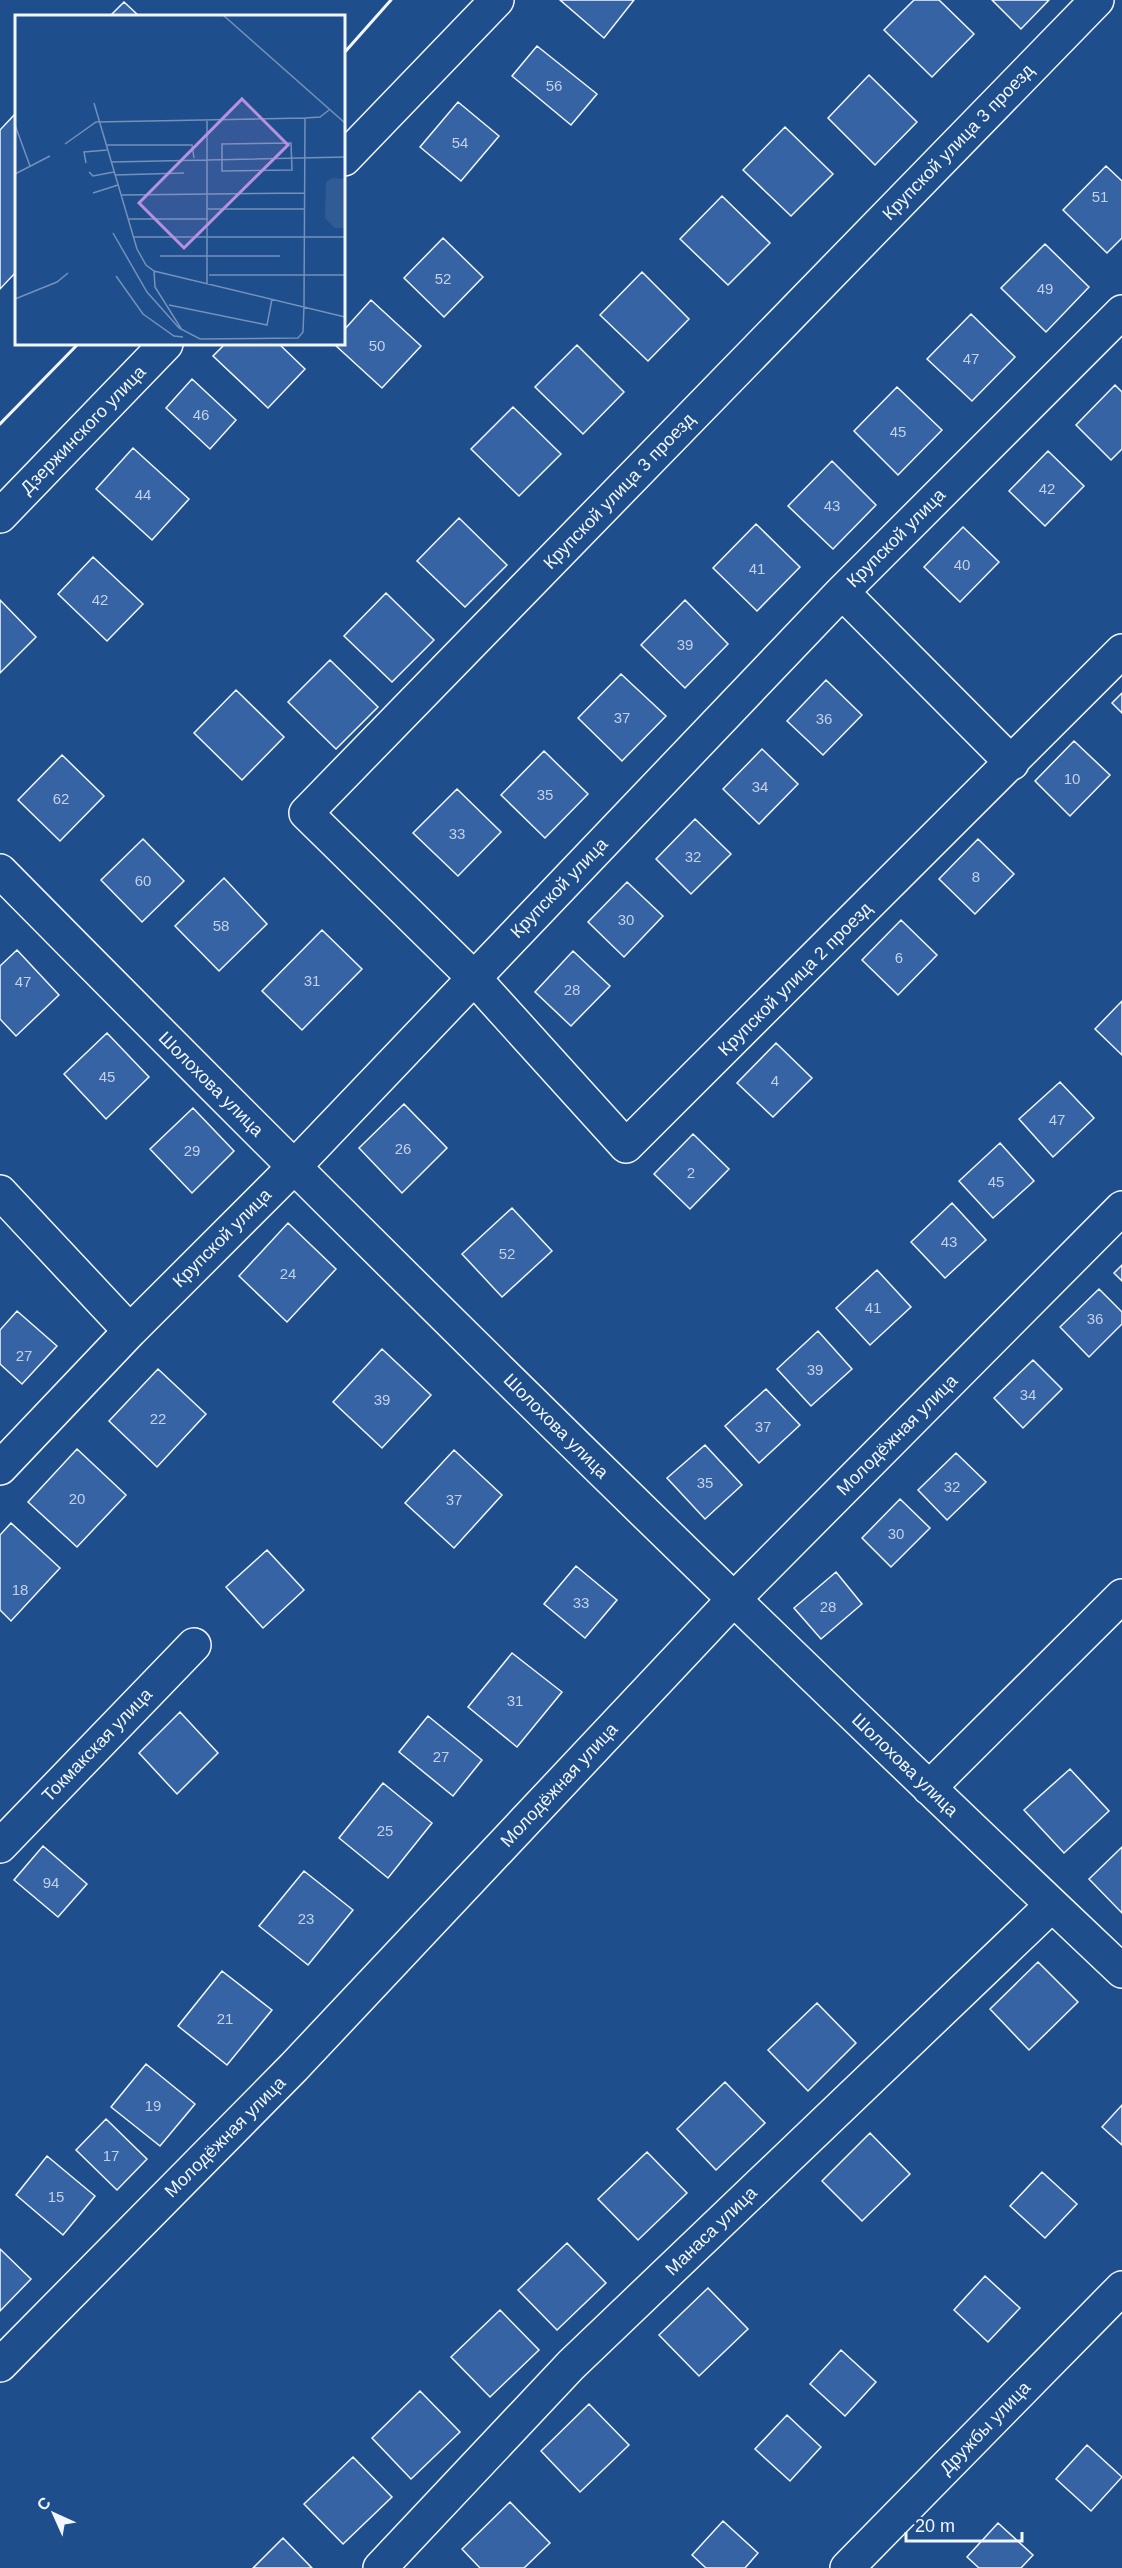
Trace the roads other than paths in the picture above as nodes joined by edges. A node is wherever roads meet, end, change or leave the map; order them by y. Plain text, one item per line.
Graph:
1 (497, 0) edge
2 (1097, 0) edge
3 (345, 158) edge
4 (1122, 312) edge
5 (165, 345) edge
6 (0, 516) edge
7 (842, 592) junction
8 (1122, 651) edge
9 (1012, 763) junction
10 (0, 871) edge
11 (474, 978) junction
12 (292, 1168) junction
13 (0, 1192) edge
14 (1122, 1208) edge
15 (130, 1331) junction
16 (0, 1468) edge
17 (1122, 1596) edge
18 (732, 1600) junction
19 (194, 1645) dead end
20 (929, 1788) junction
21 (0, 1846) edge
22 (1052, 1905) junction
23 (1122, 1971) edge
24 (1122, 2288) edge
25 (0, 2365) edge
26 (380, 2568) edge
27 (847, 2568) edge

1 - 3 street
2 - 11 street, Крупской улица 3 проезд
4 - 7 street, Крупской улица
5 - 6 street, Дзержинского улица
7 - 9 street
7 - 11 street, Крупской улица
8 - 9 street, Крупской улица 2 проезд
9 - 11 street, Крупской улица 2 проезд
10 - 12 street, Шолохова улица
11 - 12 street, Крупской улица
12 - 15 street, Крупской улица
12 - 18 street, Шолохова улица
13 - 15 street
14 - 18 street, Молодёжная улица
15 - 16 street, Крупской улица
17 - 20 street
18 - 20 street, Шолохова улица
18 - 25 street, Молодёжная улица
19 - 21 street, Токмакская улица
20 - 22 street, Шолохова улица
22 - 23 street, Шолохова улица
22 - 26 street, Манаса улица
24 - 27 street, Дружбы улица

